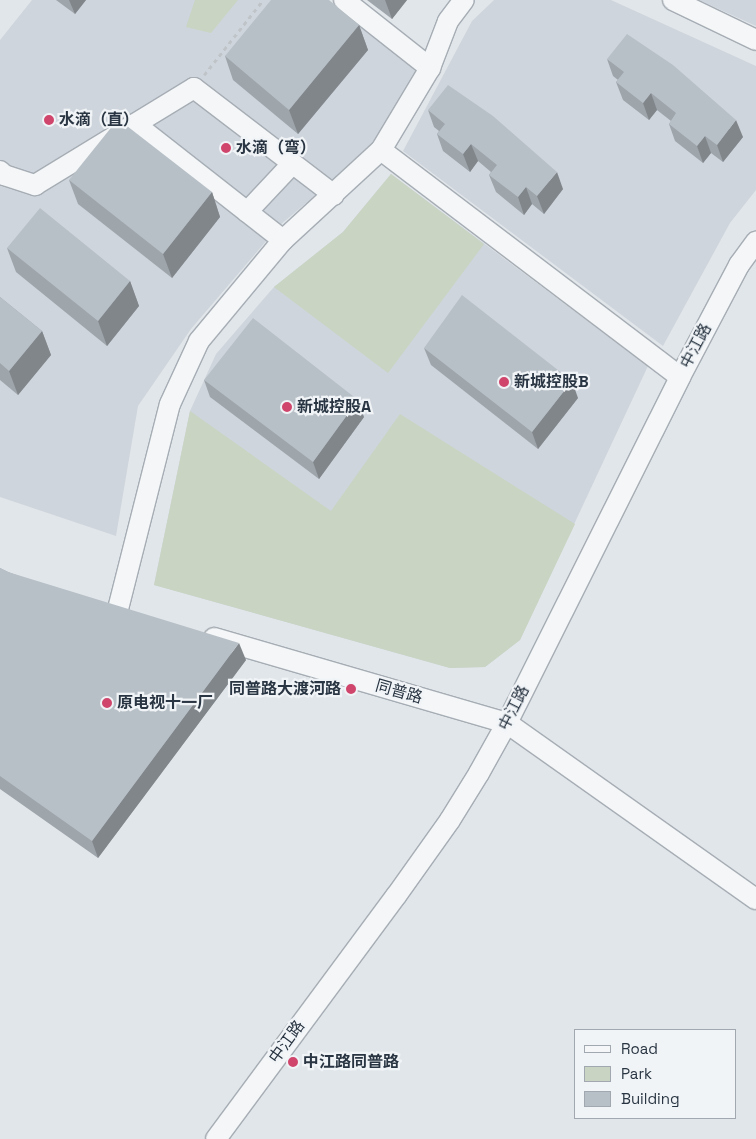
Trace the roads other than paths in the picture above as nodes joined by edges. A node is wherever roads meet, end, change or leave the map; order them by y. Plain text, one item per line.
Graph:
1 (344, 0) edge
2 (464, 0) edge
3 (673, 0) edge
4 (756, 40) edge
5 (430, 68) junction
6 (135, 124) junction
7 (381, 150) junction
8 (292, 164) junction
9 (0, 171) edge
10 (334, 195) junction
11 (247, 212) junction
12 (283, 240) junction
13 (756, 242) edge
14 (680, 377) junction
15 (119, 609) edge
16 (199, 633) edge
17 (507, 723) junction
18 (756, 899) edge
19 (216, 1139) edge

1 - 5 street
2 - 5 street
3 - 4 street
5 - 7 street
6 - 8 street
6 - 9 street
6 - 11 street
7 - 10 street
7 - 14 street
8 - 10 street
8 - 11 street
10 - 12 street
11 - 12 street
12 - 15 street
13 - 14 street, 中江路
14 - 17 street, 中江路
16 - 17 street, 同普路
17 - 18 street, 同普路
17 - 19 street, 中江路

